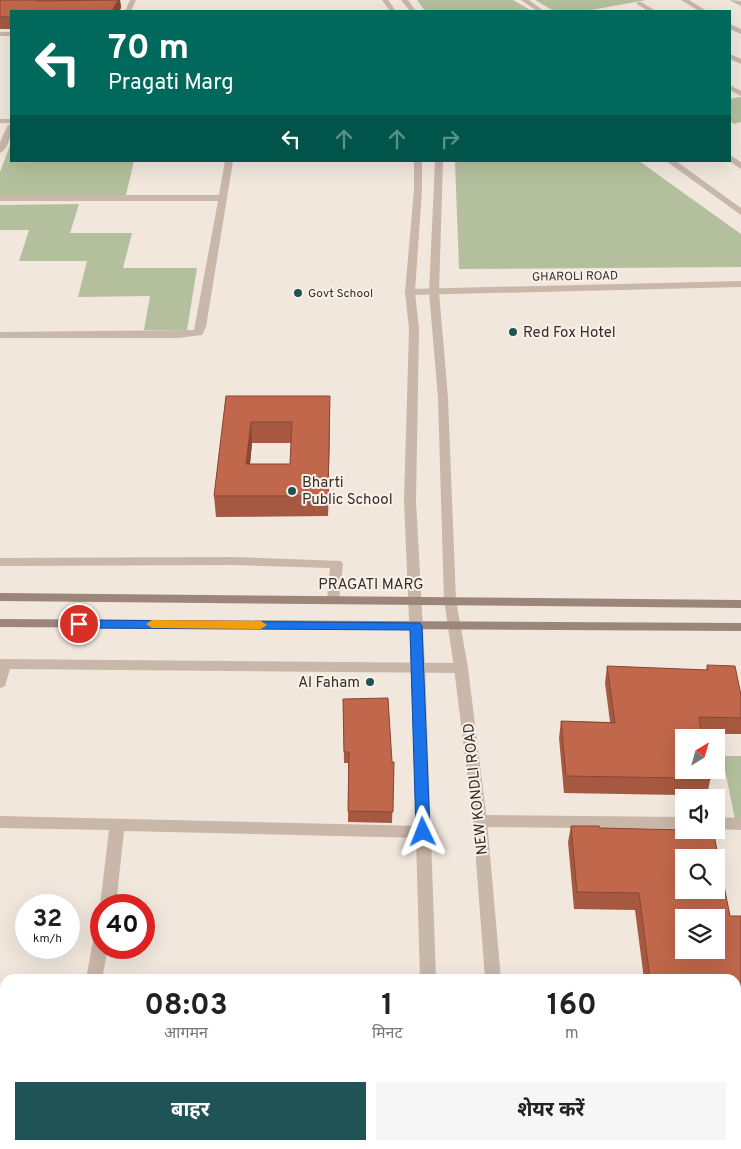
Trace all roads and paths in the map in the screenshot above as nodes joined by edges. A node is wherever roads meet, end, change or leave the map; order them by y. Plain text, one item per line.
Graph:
1 (404, 0) edge
2 (524, 0) edge
3 (684, 0) edge
4 (733, 0) edge
5 (638, 3) dead end
6 (741, 4) edge
7 (412, 10) edge
8 (539, 10) edge
9 (651, 10) edge
10 (702, 10) edge
11 (10, 129) edge
12 (0, 151) edge
13 (229, 162) edge
14 (418, 162) edge
15 (439, 162) edge
16 (671, 162) edge
17 (0, 198) edge
18 (223, 198) junction
19 (741, 200) edge
20 (727, 203) junction
21 (741, 212) edge
22 (741, 284) edge
23 (410, 292) junction
24 (434, 292) junction
25 (0, 335) edge
26 (0, 562) edge
27 (0, 597) edge
28 (333, 600) junction
29 (450, 600) junction
30 (414, 601) junction
31 (741, 604) edge
32 (0, 624) edge
33 (453, 625) junction
34 (416, 626) junction
35 (741, 627) edge
36 (3, 664) edge
37 (418, 666) junction
38 (461, 668) junction
39 (0, 683) edge
40 (480, 821) junction
41 (0, 822) edge
42 (675, 823) edge
43 (725, 823) edge
44 (741, 824) edge
45 (117, 826) junction
46 (423, 832) junction
47 (109, 894) edge
48 (98, 959) edge
49 (95, 974) edge
50 (428, 974) edge
51 (493, 974) edge

1 - 7 street
2 - 8 street
3 - 10 street
4 - 6 street
5 - 9 street
11 - 12 street
13 - 18 street
14 - 23 street
15 - 24 street, NEW KONDLI ROAD
16 - 20 street
17 - 18 street
18 - 25 street
19 - 20 street
20 - 21 street
22 - 24 street, GHAROLI ROAD
23 - 24 street, GHAROLI ROAD
23 - 30 street
24 - 29 street, NEW KONDLI ROAD
26 - 28 street
27 - 28 main road, PRAGATI MARG
28 - 30 main road, PRAGATI MARG
29 - 30 main road, PRAGATI MARG
29 - 31 main road, PRAGATI MARG
29 - 33 street, NEW KONDLI ROAD
30 - 34 street
32 - 34 main road
33 - 34 main road
33 - 35 main road
33 - 38 street, NEW KONDLI ROAD
34 - 37 street
36 - 37 street
36 - 39 street
37 - 38 street
37 - 46 street
38 - 40 street, NEW KONDLI ROAD
40 - 42 street
40 - 51 street, NEW KONDLI ROAD
41 - 45 street
43 - 44 street
45 - 46 street
45 - 47 street
46 - 50 street
48 - 49 street

